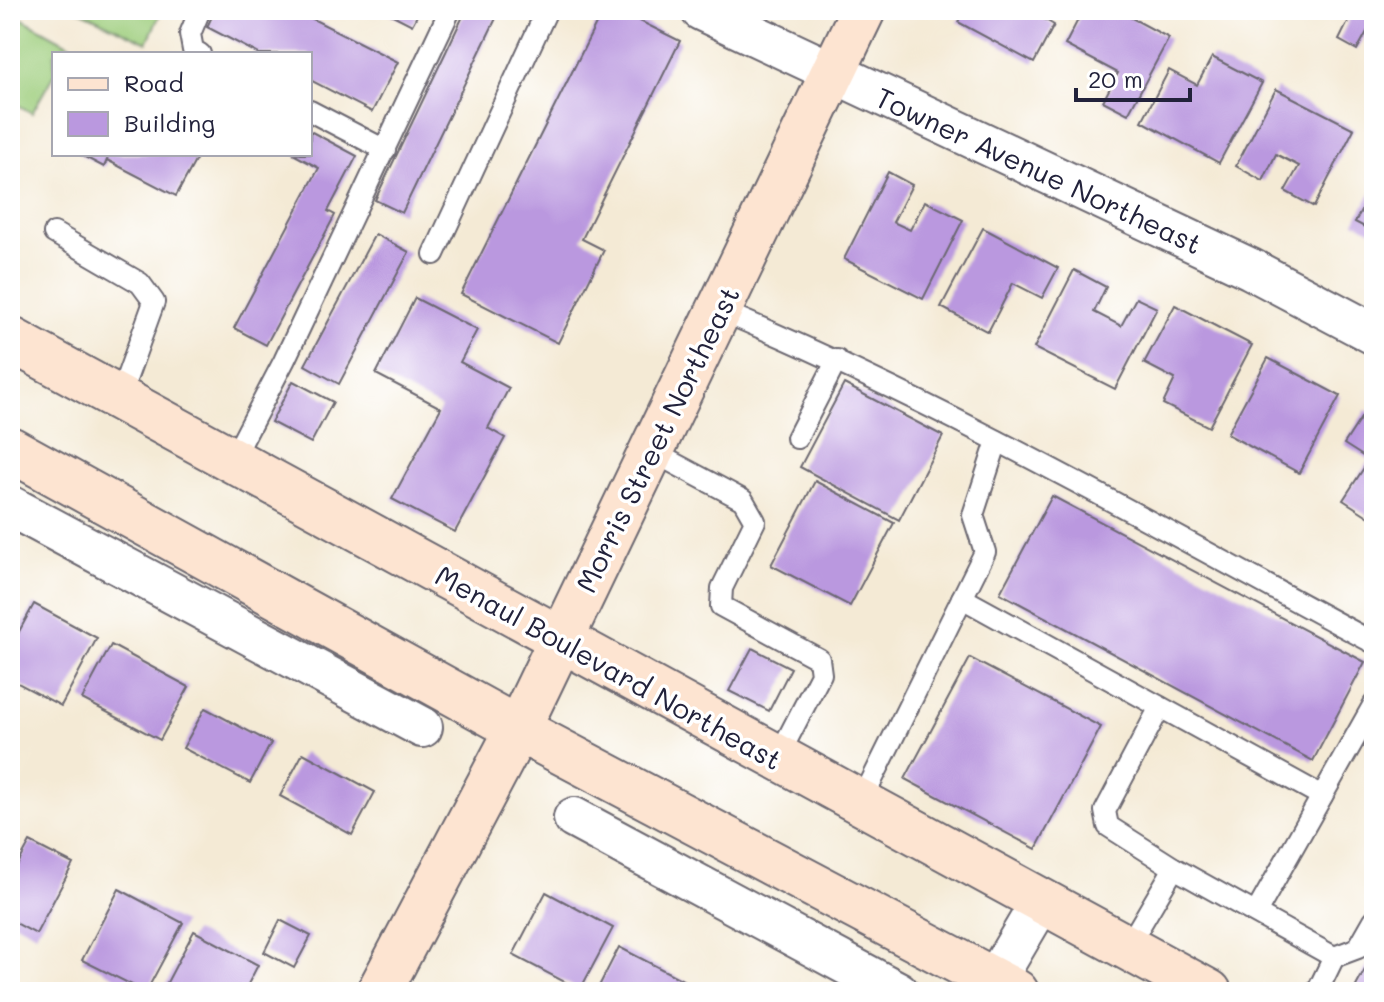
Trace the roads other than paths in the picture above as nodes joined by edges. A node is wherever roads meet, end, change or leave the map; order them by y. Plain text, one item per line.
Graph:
1 (200, 10) edge
2 (450, 10) edge
3 (547, 10) edge
4 (701, 10) edge
5 (863, 10) edge
6 (196, 52) edge
7 (834, 73) junction
8 (312, 112) edge
9 (385, 150) junction
10 (54, 233) dead end
11 (434, 254) dead end
12 (719, 310) junction
13 (1374, 334) edge
14 (10, 339) edge
15 (837, 360) junction
16 (120, 396) junction
17 (797, 438) dead end
18 (997, 441) junction
19 (10, 449) edge
20 (651, 451) junction
21 (233, 459) junction
22 (10, 506) edge
23 (962, 598) junction
24 (559, 641) junction
25 (1374, 643) edge
26 (1374, 704) edge
27 (1160, 707) junction
28 (422, 727) dead end
29 (518, 729) junction
30 (777, 759) junction
31 (1322, 796) junction
32 (860, 804) junction
33 (574, 818) dead end
34 (1174, 868) junction
35 (1041, 902) junction
36 (1256, 913) junction
37 (1374, 920) edge
38 (1127, 948) junction
39 (1334, 957) junction
40 (999, 988) edge
41 (379, 992) edge
42 (898, 992) edge
43 (1209, 992) edge
44 (1317, 992) edge

1 - 6 lane
2 - 9 lane
3 - 11 lane
4 - 7 street, Towner Avenue Northeast
5 - 7 main road, Morris Street Northeast
7 - 12 main road, Morris Street Northeast
7 - 13 street, Towner Avenue Northeast
8 - 9 lane
9 - 21 lane
10 - 16 lane
12 - 15 lane
12 - 20 main road, Morris Street Northeast
14 - 16 main road, Menaul Boulevard Northeast
15 - 17 lane
15 - 18 lane
16 - 21 main road, Menaul Boulevard Northeast
18 - 23 lane
18 - 25 lane
19 - 29 main road
20 - 24 main road, Morris Street Northeast
20 - 30 lane
21 - 24 main road, Menaul Boulevard Northeast
22 - 28 street
23 - 27 lane
23 - 32 lane
24 - 29 main road, Morris Street Northeast
24 - 30 main road, Menaul Boulevard Northeast
26 - 31 lane
27 - 31 lane
27 - 34 lane
29 - 40 main road
29 - 41 main road, Morris Street Northeast
30 - 32 main road, Menaul Boulevard Northeast
31 - 36 lane
32 - 35 main road, Menaul Boulevard Northeast
33 - 42 street
34 - 36 lane
34 - 38 lane
35 - 38 main road, Menaul Boulevard Northeast
35 - 40 street
36 - 39 lane
37 - 39 lane
38 - 43 main road, Menaul Boulevard Northeast
39 - 44 lane

